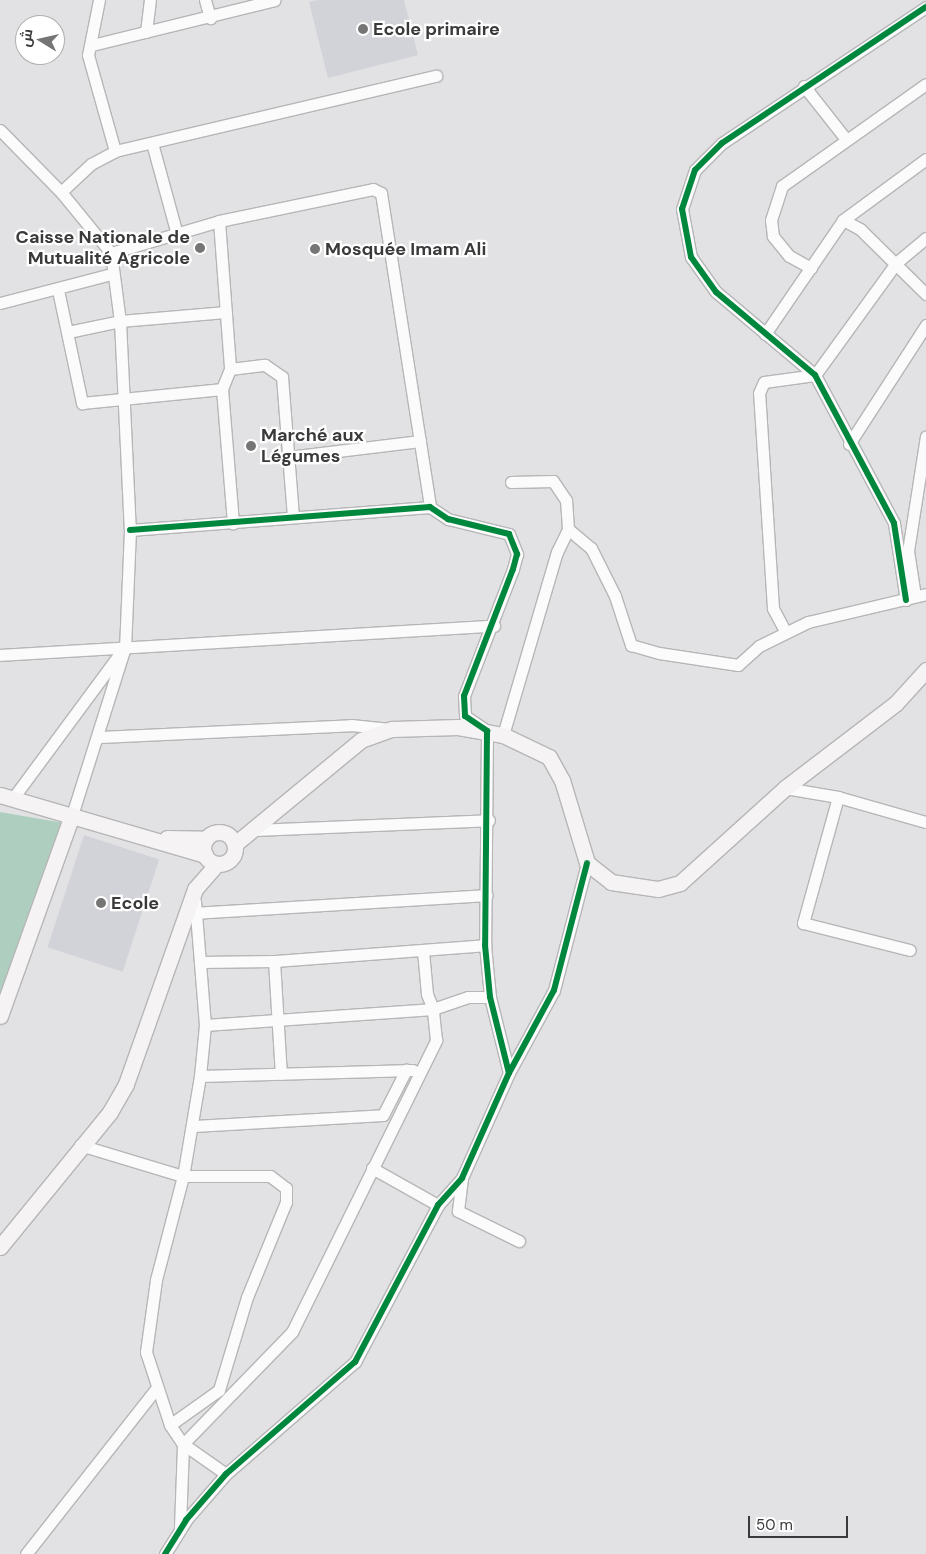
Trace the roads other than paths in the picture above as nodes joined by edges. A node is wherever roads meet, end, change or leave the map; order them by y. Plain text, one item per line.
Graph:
1 (99, 0) edge
2 (150, 0) edge
3 (205, 0) edge
4 (275, 0) edge
5 (926, 7) edge
6 (210, 18) junction
7 (146, 32) junction
8 (92, 45) junction
9 (436, 76) dead end
10 (926, 84) edge
11 (804, 86) junction
12 (0, 130) edge
13 (845, 138) junction
14 (152, 143) junction
15 (115, 152) junction
16 (926, 159) edge
17 (61, 192) junction
18 (844, 220) junction
19 (218, 222) junction
20 (176, 231) junction
21 (926, 238) edge
22 (111, 254) junction
23 (896, 263) junction
24 (811, 268) junction
25 (111, 274) junction
26 (58, 290) junction
27 (926, 294) edge
28 (0, 303) edge
29 (226, 312) junction
30 (120, 321) junction
31 (926, 325) edge
32 (68, 332) junction
33 (765, 334) junction
34 (230, 369) junction
35 (815, 375) junction
36 (222, 389) junction
37 (124, 398) junction
38 (926, 436) edge
39 (420, 441) junction
40 (849, 444) junction
41 (288, 458) junction
42 (511, 482) dead end
43 (430, 507) junction
44 (293, 517) junction
45 (233, 524) junction
46 (568, 529) junction
47 (130, 530) junction
48 (916, 597) edge
49 (494, 626) junction
50 (785, 630) junction
51 (124, 647) junction
52 (0, 655) edge
53 (926, 670) edge
54 (394, 730) junction
55 (486, 731) junction
56 (503, 735) junction
57 (100, 737) junction
58 (785, 788) junction
59 (7, 796) edge
60 (838, 797) junction
61 (72, 814) junction
62 (489, 820) junction
63 (926, 822) edge
64 (254, 830) junction
65 (146, 838) junction
66 (206, 839) junction
67 (235, 844) junction
68 (212, 860) junction
69 (587, 864) junction
70 (195, 889) junction
71 (486, 895) junction
72 (194, 912) junction
73 (485, 945) junction
74 (910, 950) dead end
75 (423, 951) junction
76 (274, 961) junction
77 (200, 962) junction
78 (490, 997) junction
79 (433, 1009) junction
80 (0, 1016) edge
81 (278, 1023) junction
82 (205, 1025) junction
83 (406, 1070) junction
84 (422, 1070) junction
85 (509, 1073) junction
86 (281, 1074) junction
87 (200, 1076) junction
88 (194, 1126) junction
89 (80, 1145) junction
90 (372, 1168) junction
91 (183, 1176) junction
92 (462, 1178) junction
93 (438, 1205) junction
94 (519, 1241) dead end
95 (0, 1248) edge
96 (156, 1389) junction
97 (170, 1425) junction
98 (183, 1444) junction
99 (226, 1474) junction
100 (180, 1529) junction
101 (26, 1554) edge
102 (165, 1554) edge

1 - 8 street
2 - 7 street
3 - 6 street
4 - 6 street
5 - 11 street
6 - 7 street
7 - 8 street
8 - 15 street
9 - 14 street
10 - 13 street
11 - 13 street
11 - 33 street
12 - 17 street
13 - 24 street
14 - 15 street
14 - 20 street
15 - 17 street
16 - 18 street
17 - 22 street
18 - 23 street
18 - 24 street
19 - 20 street
19 - 29 street
19 - 39 street
20 - 22 street
21 - 23 street
22 - 25 street
23 - 27 street
23 - 35 street
24 - 33 street
25 - 26 street
25 - 30 street
26 - 28 street
26 - 32 street
29 - 30 street
29 - 34 street
30 - 32 street
30 - 37 street
31 - 40 street
32 - 37 street
33 - 35 street
34 - 36 street
34 - 41 street
35 - 40 street
35 - 50 street
36 - 37 street
36 - 45 street
37 - 47 street
38 - 48 street
39 - 41 street
39 - 43 street
40 - 48 street
41 - 44 street
42 - 46 street
43 - 44 street
43 - 49 street
44 - 45 street
45 - 47 street
46 - 50 street
46 - 56 street
47 - 51 street
48 - 50 street
49 - 51 street
49 - 55 street
51 - 52 street
51 - 57 street
51 - 59 street
53 - 58 main road
54 - 55 main road
54 - 57 street
54 - 64 main road
55 - 56 main road
55 - 62 street
56 - 69 main road
57 - 61 street
58 - 60 street
58 - 69 main road
59 - 61 main road
60 - 63 street
60 - 74 street
61 - 65 main road
61 - 80 main road
62 - 64 street
62 - 71 street
64 - 67 main road
65 - 66 main road
65 - 68 main road
66 - 67 main road
66 - 68 main road
67 - 68 main road
68 - 70 main road
69 - 85 street
70 - 72 street
70 - 89 main road
71 - 72 street
71 - 73 street
72 - 77 street
73 - 75 street
73 - 78 street
75 - 76 street
75 - 79 street
76 - 77 street
76 - 81 street
77 - 82 street
78 - 79 street
78 - 85 street
79 - 81 street
79 - 84 street
81 - 82 street
81 - 86 street
82 - 87 street
83 - 84 street
83 - 86 street
83 - 88 street
84 - 90 street
85 - 92 street
86 - 87 street
87 - 88 street
88 - 91 street
89 - 91 street
89 - 95 main road
90 - 93 street
90 - 98 street
91 - 96 street
91 - 97 street
92 - 93 street
92 - 94 street
93 - 99 street
96 - 97 street
96 - 101 street
97 - 98 street
98 - 99 street
98 - 100 street
99 - 100 street
100 - 102 street

